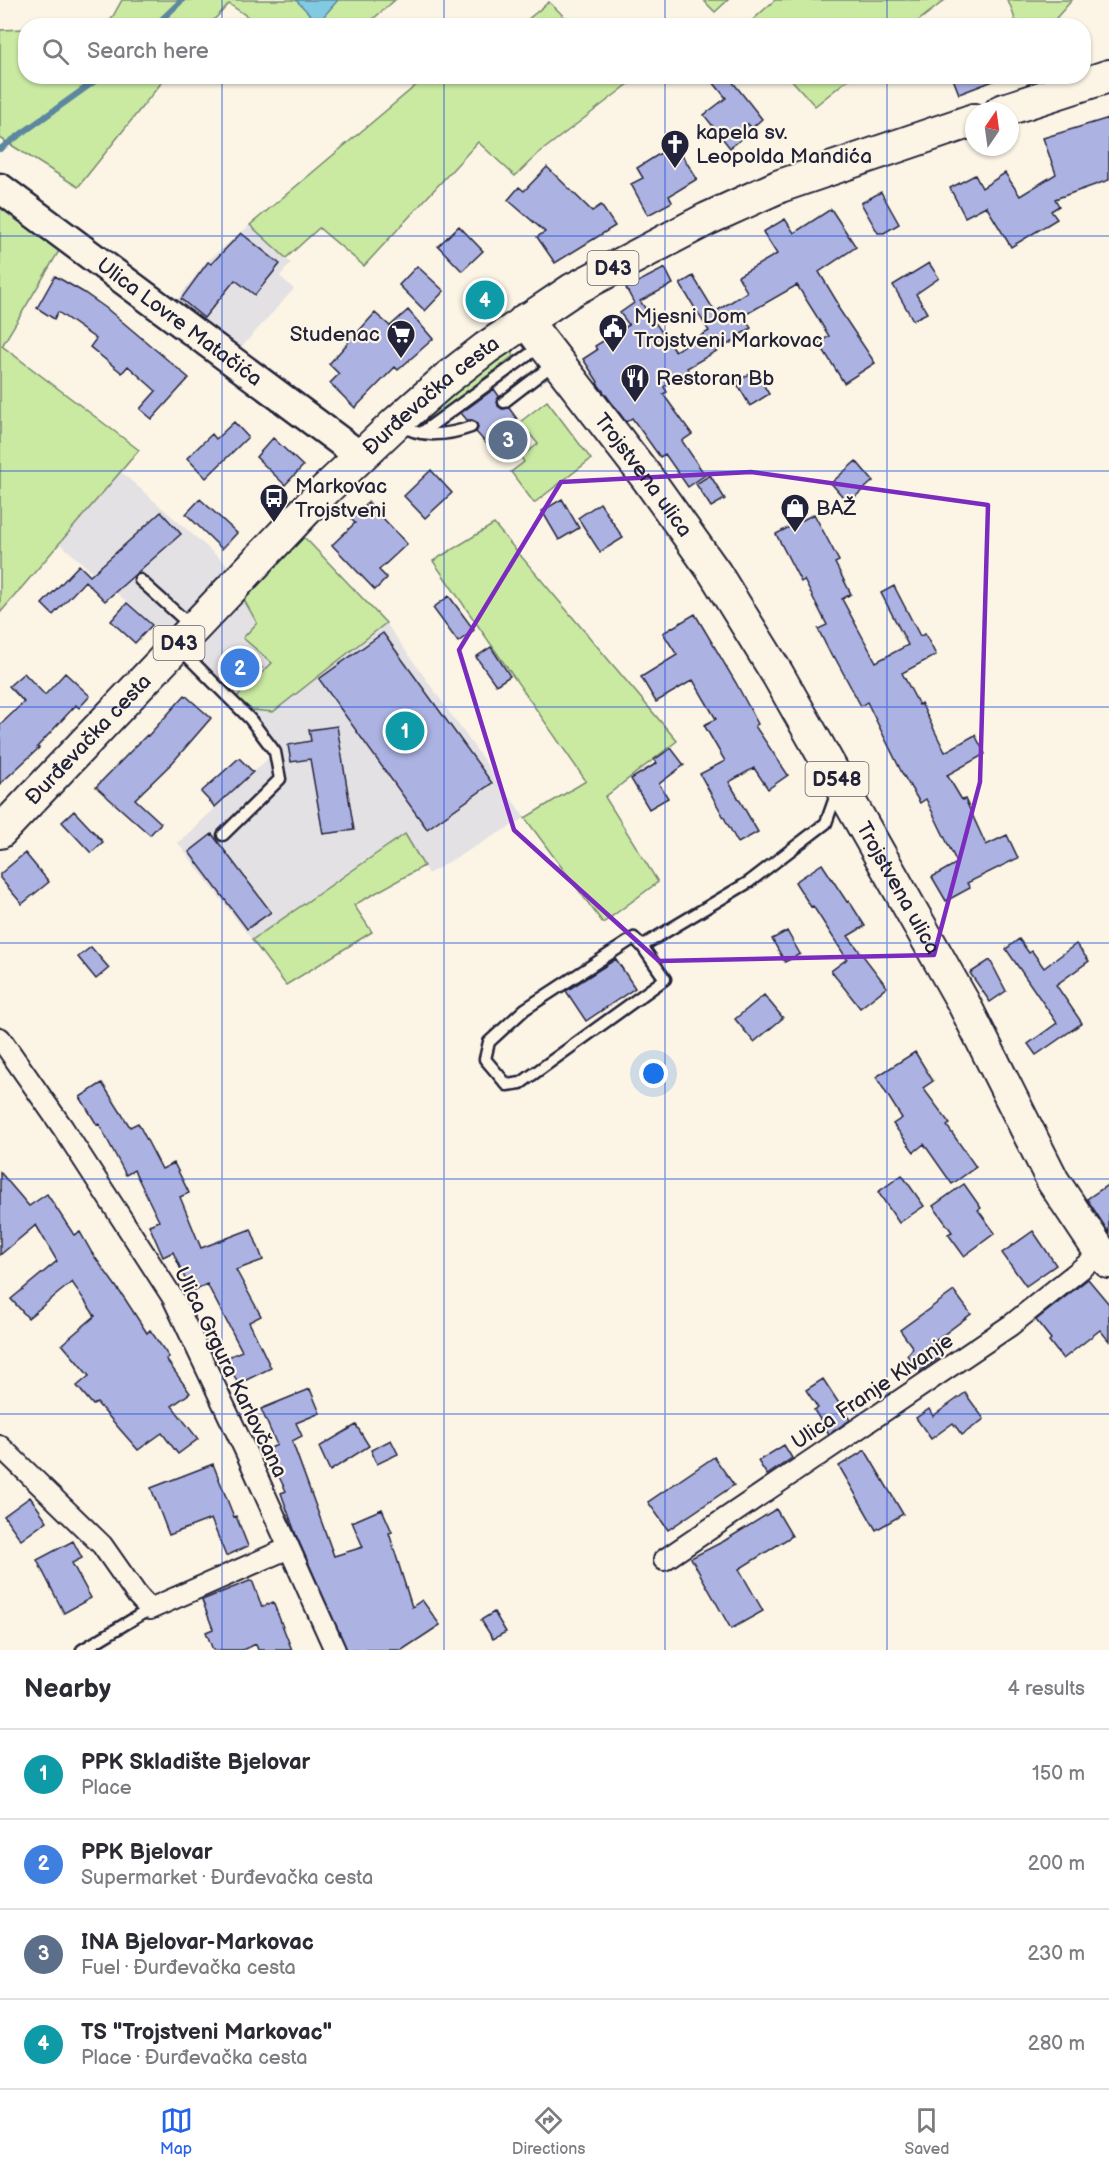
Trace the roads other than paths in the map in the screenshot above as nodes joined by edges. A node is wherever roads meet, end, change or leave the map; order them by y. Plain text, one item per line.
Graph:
1 (1109, 76) edge
2 (1091, 82) edge
3 (1084, 84) edge
4 (1019, 105) edge
5 (965, 123) edge
6 (0, 188) edge
7 (572, 290) junction
8 (548, 350) junction
9 (504, 402) dead end
10 (471, 427) dead end
11 (409, 428) junction
12 (360, 456) junction
13 (140, 580) dead end
14 (185, 637) junction
15 (839, 783) junction
16 (0, 832) edge
17 (223, 835) dead end
18 (642, 946) junction
19 (0, 1038) edge
20 (1105, 1257) edge
21 (0, 1446) edge
22 (289, 1548) junction
23 (664, 1560) dead end
24 (150, 1609) junction
25 (82, 1650) edge
26 (335, 1650) edge

1 - 2 main road
3 - 4 main road
5 - 7 main road, Đurđevačka cesta / D43
6 - 12 main road, Ulica Lovre Matačića
7 - 8 main road, Đurđevačka cesta / D43
7 - 8 main road
8 - 9 lane
8 - 11 main road, Đurđevačka cesta / D43
8 - 15 main road, Trojstvena ulica / D548
10 - 11 lane
11 - 12 main road, Đurđevačka cesta / D43
12 - 14 main road, Đurđevačka cesta / D43
13 - 14 lane
14 - 16 main road, Đurđevačka cesta / D43
14 - 17 lane
15 - 18 lane
15 - 20 main road, Trojstvena ulica / D548
18 - 18 lane
19 - 22 street, Ulica Grgura Karlovčana
20 - 23 street, Ulica Franje Klvanje
21 - 24 street
22 - 24 street
22 - 26 street, Ulica Grgura Karlovčana
24 - 25 lane

